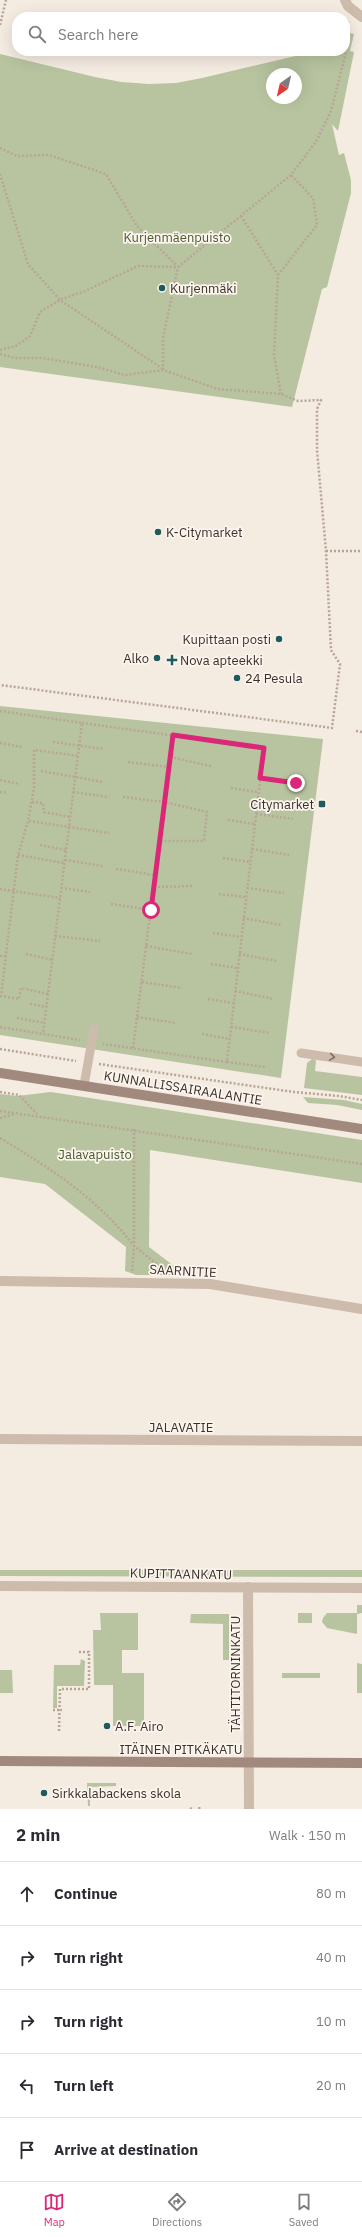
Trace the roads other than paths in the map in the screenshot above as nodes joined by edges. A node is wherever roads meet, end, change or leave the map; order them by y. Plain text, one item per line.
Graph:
1 (347, 3) edge
2 (362, 17) edge
3 (94, 1029) dead end
4 (302, 1052) dead end
5 (362, 1062) edge
6 (0, 1073) edge
7 (84, 1085) junction
8 (362, 1128) edge
9 (0, 1281) edge
10 (362, 1309) edge
11 (0, 1439) edge
12 (362, 1441) edge
13 (0, 1586) edge
14 (248, 1587) junction
15 (362, 1588) edge
16 (0, 1761) edge
17 (249, 1762) junction
18 (362, 1762) edge
19 (249, 1809) edge

1 - 2 street
3 - 7 lane
4 -> 5 lane
6 - 7 street, KUNNALLISSAIRAALANTIE
7 - 8 street, KUNNALLISSAIRAALANTIE
9 - 10 street, SAARNITIE
11 - 12 street, JALAVATIE
13 - 14 street, KUPITTAANKATU
14 - 15 street, KUPITTAANKATU
14 - 17 street, TÄHTITORNINKATU
16 - 17 street, ITÄINEN PITKÄKATU
17 - 18 street, ITÄINEN PITKÄKATU
17 - 19 street, TÄHTITORNINKATU

